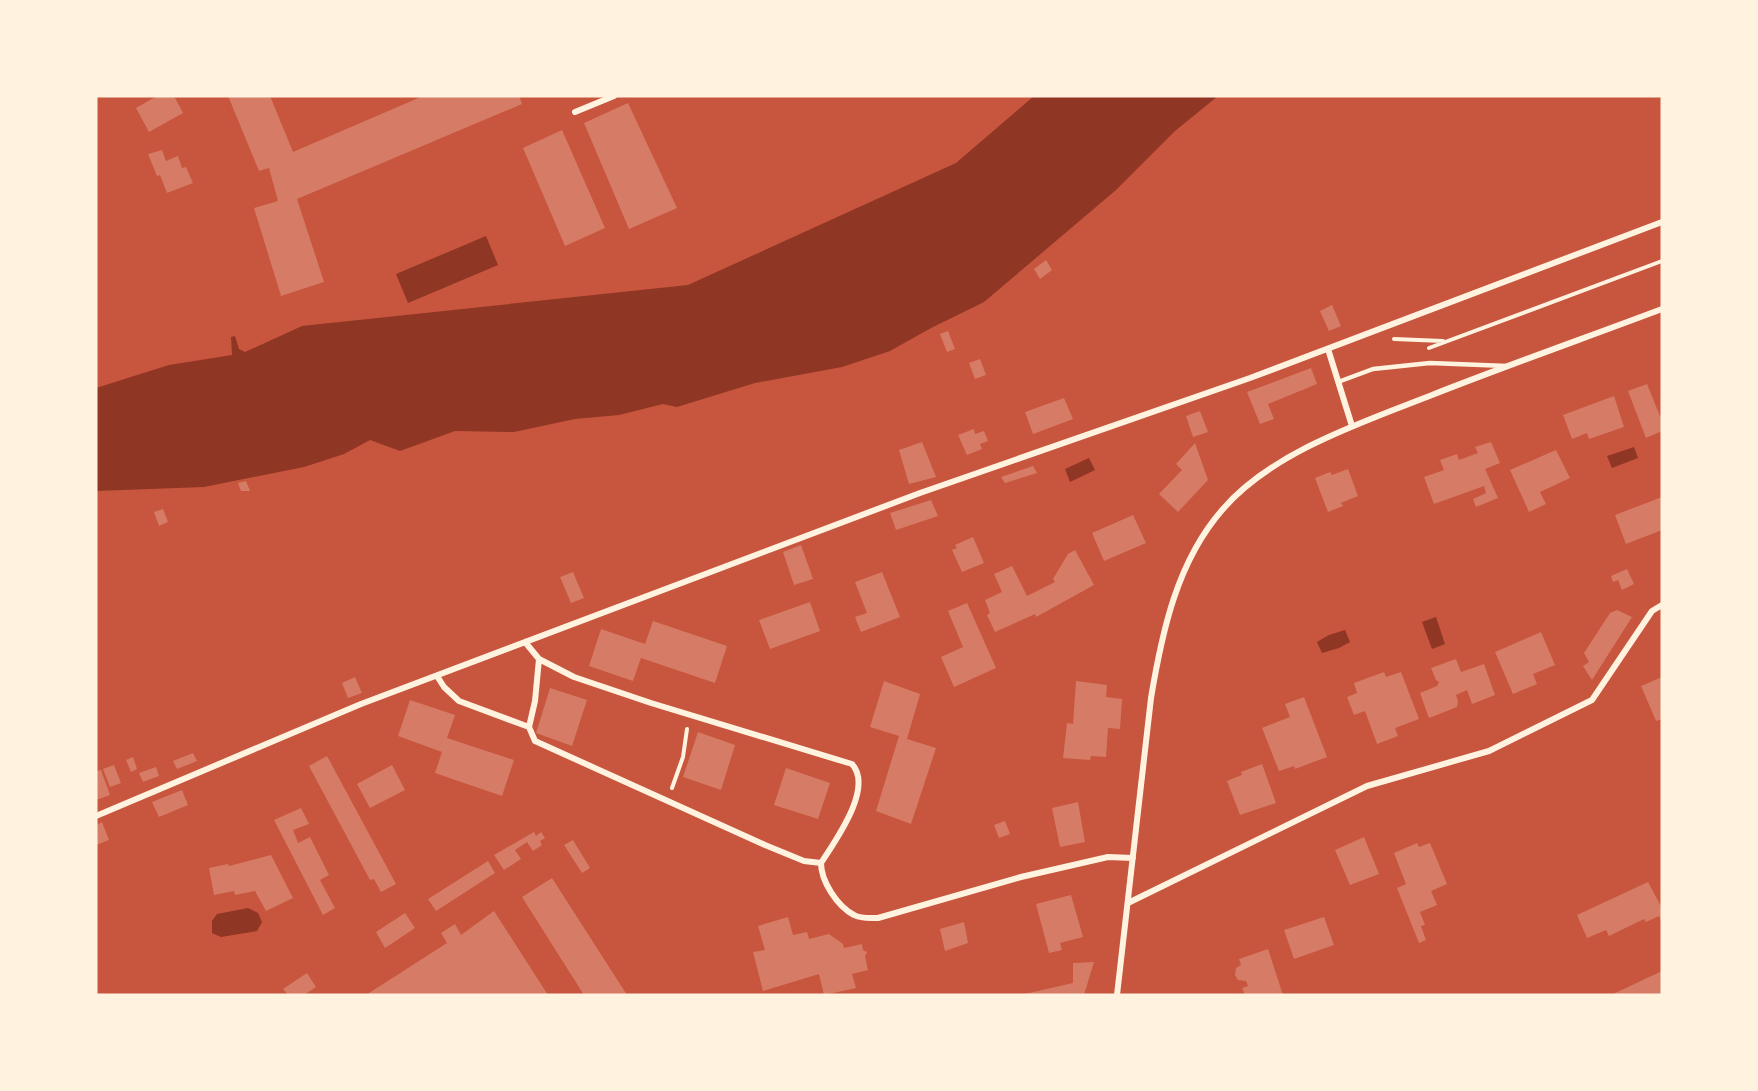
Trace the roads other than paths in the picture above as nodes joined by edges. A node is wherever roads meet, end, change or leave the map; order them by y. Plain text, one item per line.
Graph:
1 (614, 96) edge
2 (576, 112) dead end
3 (1662, 222) edge
4 (1662, 309) edge
5 (1328, 349) junction
6 (1510, 366) junction
7 (1338, 382) junction
8 (1352, 426) junction
9 (1662, 605) edge
10 (525, 642) junction
11 (539, 659) junction
12 (437, 675) junction
13 (529, 728) junction
14 (96, 816) edge
15 (1133, 858) junction
16 (822, 863) junction
17 (1128, 903) junction
18 (1117, 995) edge

1 - 2 street
3 - 5 street
4 - 6 street
5 - 7 street
5 - 10 street
6 - 7 lane
6 - 8 street
7 - 8 street
8 - 15 street
9 - 17 street
10 - 11 street
10 - 12 street
11 - 13 street
11 - 16 street
12 - 13 street
12 - 14 street
13 - 16 street
15 - 16 street
15 - 17 street
17 - 18 street

